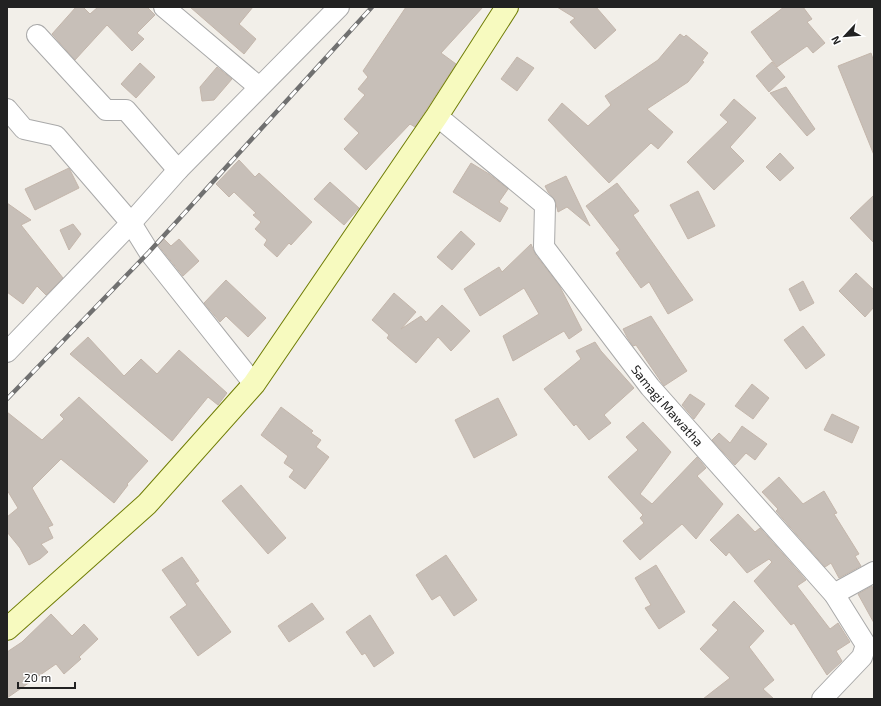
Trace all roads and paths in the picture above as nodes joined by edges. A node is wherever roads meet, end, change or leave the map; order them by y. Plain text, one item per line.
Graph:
1 (164, 7) edge
2 (339, 7) edge
3 (506, 7) edge
4 (37, 35) dead end
5 (259, 87) junction
6 (7, 109) edge
7 (437, 116) junction
8 (178, 170) junction
9 (131, 223) junction
10 (7, 352) edge
11 (254, 384) junction
12 (874, 572) edge
13 (834, 594) junction
14 (7, 629) edge
15 (822, 699) edge

1 - 5 street
2 - 5 street
3 - 7 street
4 - 8 street
5 - 8 street
6 - 9 street
7 - 11 street
7 - 13 street, Samagi Mawatha
8 - 9 street
9 - 10 street
9 - 11 street
11 - 14 street
12 - 13 street
13 - 15 street, Samagi Mawatha

